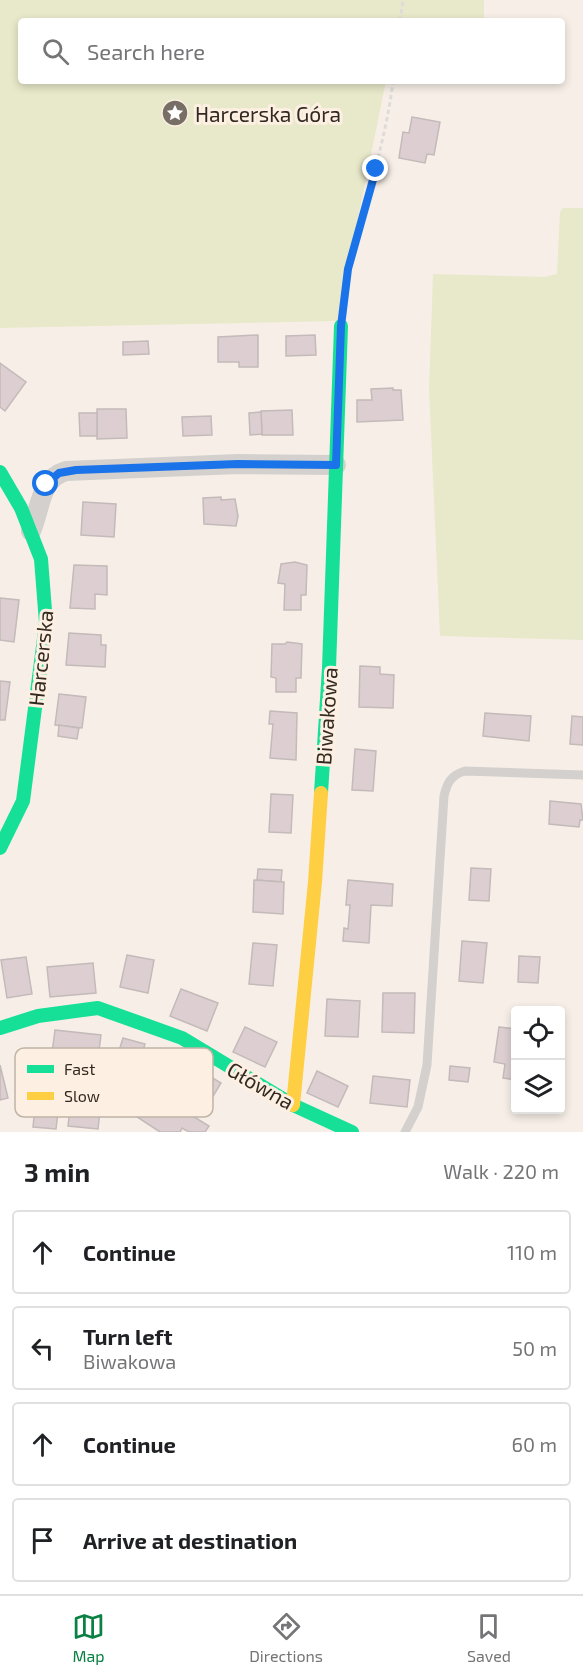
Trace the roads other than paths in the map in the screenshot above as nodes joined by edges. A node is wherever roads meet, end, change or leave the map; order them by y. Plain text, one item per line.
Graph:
1 (341, 326) road end
2 (336, 465) junction
3 (0, 472) edge
4 (31, 531) junction
5 (583, 775) edge
6 (0, 848) edge
7 (0, 1028) edge
8 (199, 1048) edge
9 (213, 1057) edge
10 (293, 1105) junction
11 (352, 1132) edge
12 (405, 1132) edge

1 - 2 street, Biwakowa
2 - 4 street
2 - 10 street, Biwakowa
3 - 4 street, Harcerska
4 - 6 street, Harcerska
5 - 12 lane
7 - 8 street, Główna
9 - 10 street, Główna
10 - 11 street, Główna

